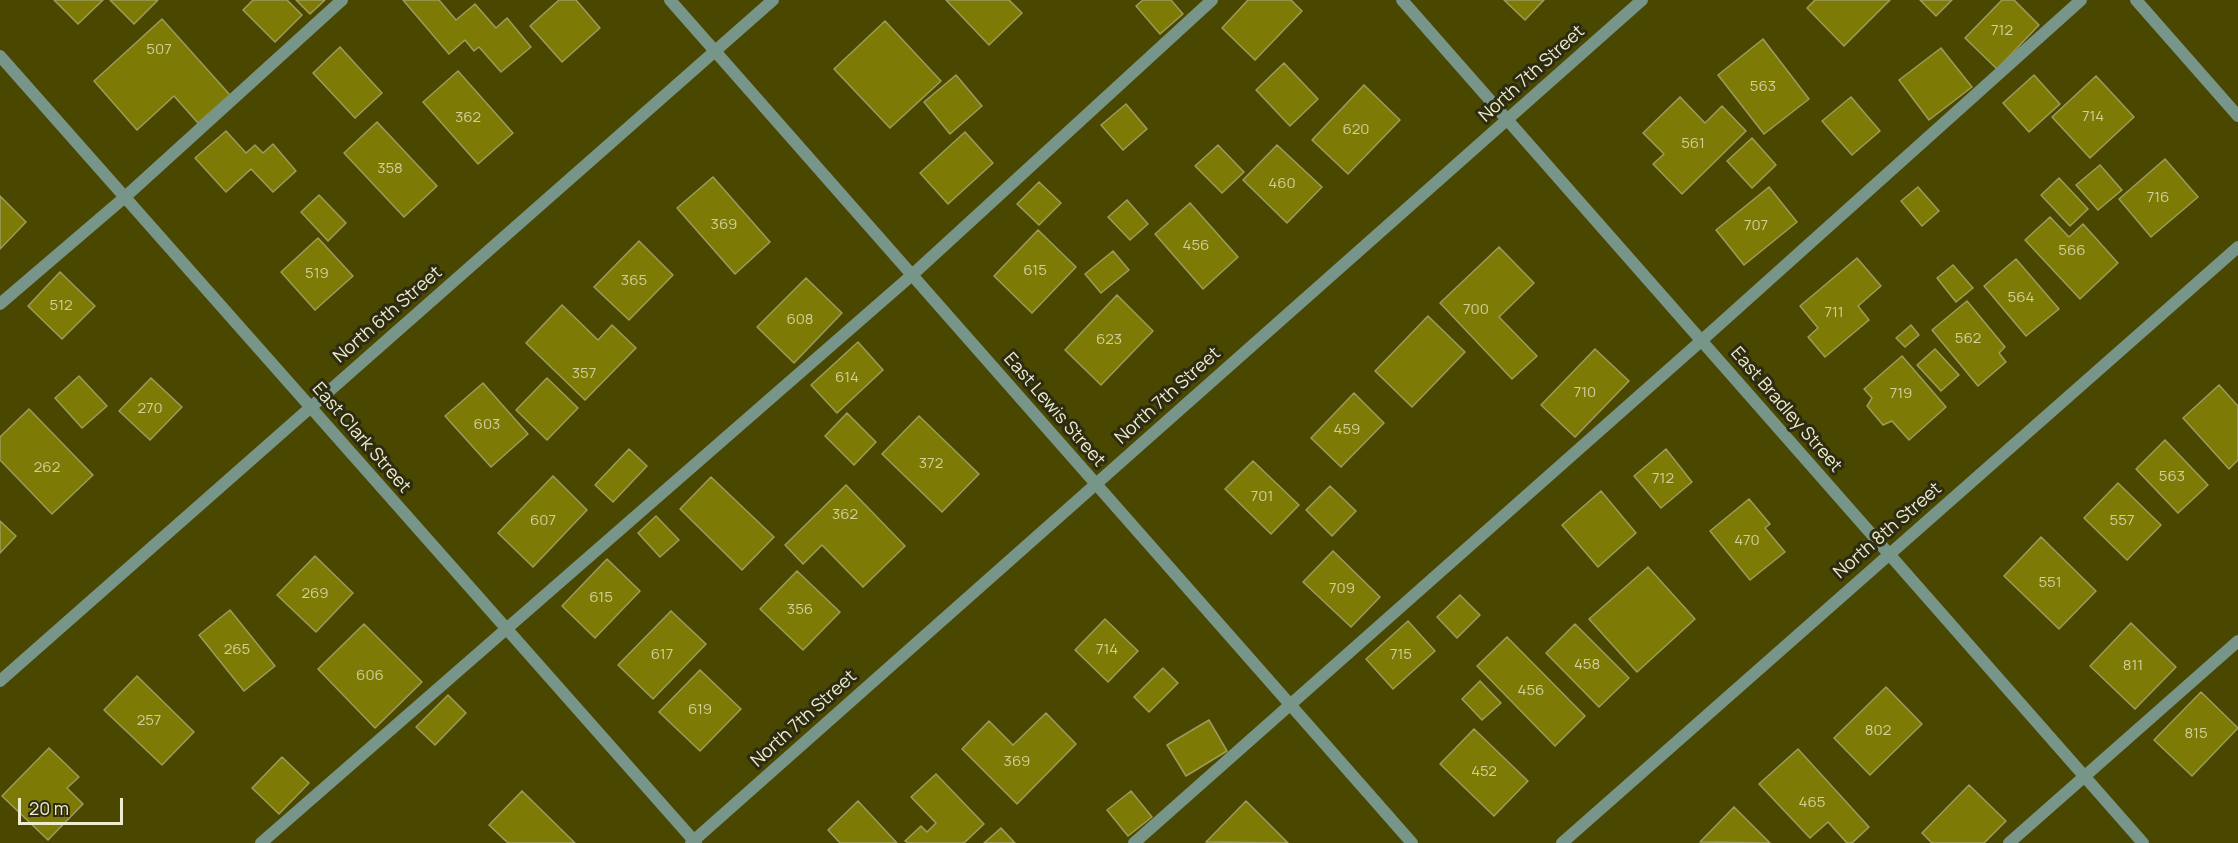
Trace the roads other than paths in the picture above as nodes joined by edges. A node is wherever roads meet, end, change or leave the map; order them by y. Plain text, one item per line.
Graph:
1 (342, 0) edge
2 (670, 0) edge
3 (773, 0) edge
4 (1212, 0) edge
5 (1402, 0) edge
6 (1642, 0) edge
7 (2081, 0) edge
8 (2136, 0) edge
9 (715, 51) junction
10 (0, 56) edge
11 (2238, 116) edge
12 (1507, 119) junction
13 (125, 197) junction
14 (2238, 247) edge
15 (912, 275) junction
16 (0, 304) edge
17 (1701, 341) junction
18 (311, 407) junction
19 (1096, 484) junction
20 (1889, 555) junction
21 (505, 628) junction
22 (2238, 641) edge
23 (0, 681) edge
24 (1291, 706) junction
25 (2085, 777) junction
26 (694, 842) edge
27 (261, 843) edge
28 (1134, 843) edge
29 (1412, 843) edge
30 (1562, 843) edge
31 (2009, 843) edge
32 (2143, 843) edge

1 - 13 street
2 - 9 street, East Lewis Street
3 - 9 street, North 6th Street
4 - 15 street
5 - 12 street, East Bradley Street
6 - 12 street, North 7th Street
7 - 17 street
8 - 11 street
9 - 15 street, East Lewis Street
9 - 18 street, North 6th Street
10 - 13 street, East Clark Street
12 - 17 street, East Bradley Street
12 - 19 street, North 7th Street
13 - 16 street
13 - 18 street, East Clark Street
14 - 20 street, North 8th Street
15 - 19 street, East Lewis Street
15 - 21 street
17 - 20 street, East Bradley Street
17 - 24 street
18 - 21 street, East Clark Street
18 - 23 street, North 6th Street
19 - 24 street, East Lewis Street
19 - 26 street, North 7th Street
20 - 25 street, East Bradley Street
20 - 30 street, North 8th Street
21 - 26 street, East Clark Street
21 - 27 street
22 - 25 street
24 - 28 street
24 - 29 street, East Lewis Street
25 - 31 street
25 - 32 street, East Bradley Street

